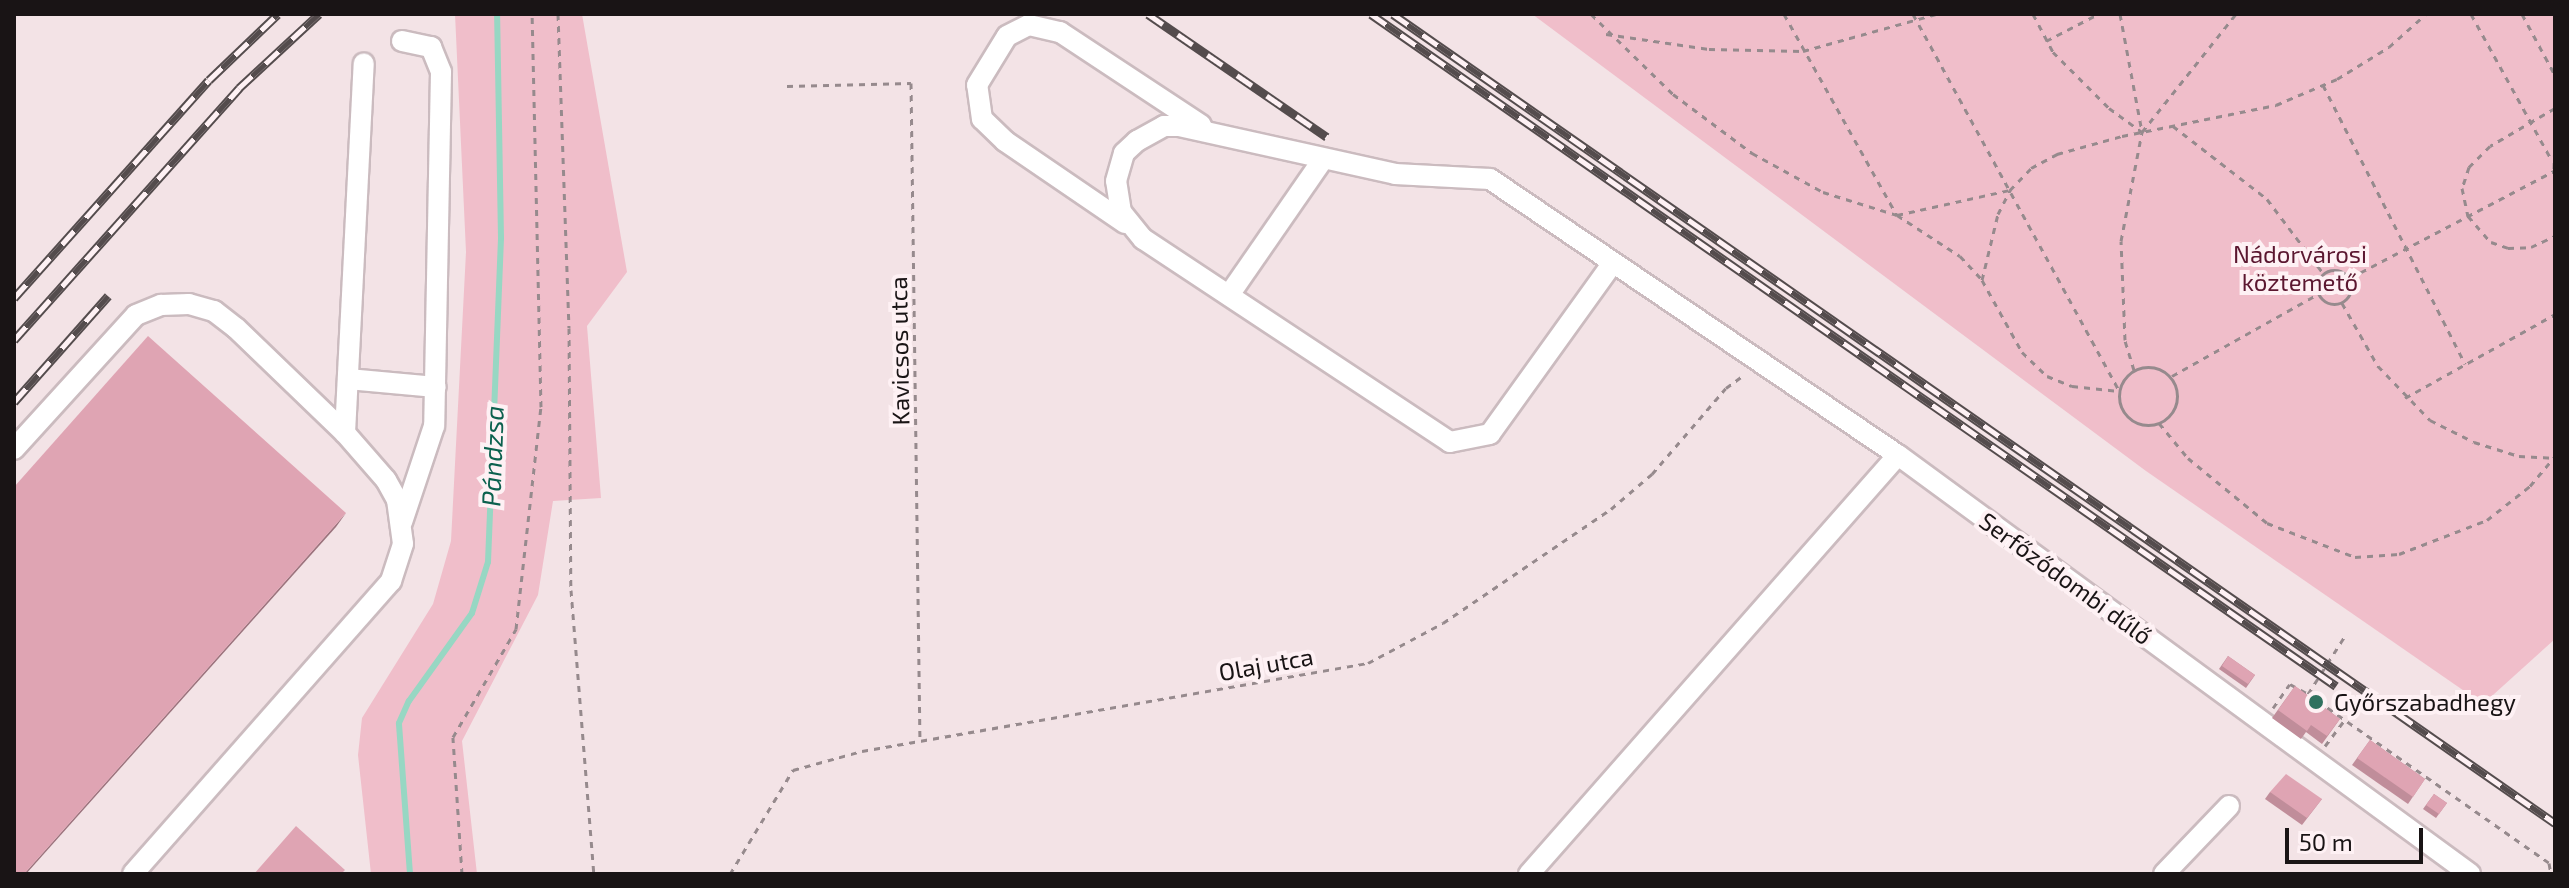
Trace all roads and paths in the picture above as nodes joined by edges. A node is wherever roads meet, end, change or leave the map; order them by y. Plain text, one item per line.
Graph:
1 (532, 14) edge
2 (1591, 14) edge
3 (1784, 14) edge
4 (1913, 14) edge
5 (1936, 14) edge
6 (2033, 14) edge
7 (2098, 14) edge
8 (2120, 14) edge
9 (2236, 14) edge
10 (2426, 14) edge
11 (2471, 14) edge
12 (2522, 14) edge
13 (558, 16) edge
14 (1917, 21) junction
15 (1606, 34) junction
16 (402, 41) dead end
17 (2046, 41) junction
18 (1803, 51) junction
19 (364, 63) dead end
20 (2555, 75) edge
21 (2323, 85) junction
22 (787, 86) dead end
23 (2555, 108) edge
24 (2530, 121) junction
25 (2173, 126) junction
26 (2142, 132) junction
27 (1214, 134) junction
28 (2555, 146) edge
29 (1323, 159) junction
30 (2551, 159) junction
31 (2555, 171) edge
32 (2010, 190) junction
33 (1897, 215) junction
34 (2468, 216) junction
35 (1128, 225) junction
36 (2555, 236) edge
37 (2406, 249) junction
38 (1612, 264) junction
39 (2323, 273) junction
40 (2350, 278) junction
41 (1982, 280) junction
42 (2318, 294) junction
43 (1229, 295) junction
44 (2342, 303) junction
45 (2555, 314) edge
46 (2465, 364) junction
47 (1770, 368) junction
48 (2134, 370) junction
49 (2170, 377) junction
50 (348, 379) junction
51 (436, 387) junction
52 (2119, 391) junction
53 (2404, 398) junction
54 (2159, 423) junction
55 (345, 433) junction
56 (14, 449) edge
57 (1898, 455) junction
58 (2555, 457) edge
59 (402, 522) junction
60 (2345, 636) dead end
61 (2308, 694) junction
62 (2344, 721) junction
63 (2261, 725) junction
64 (920, 742) junction
65 (2313, 763) junction
66 (2229, 806) dead end
67 (2549, 863) junction
68 (2555, 866) edge
69 (133, 874) edge
70 (462, 874) edge
71 (594, 874) edge
72 (730, 874) edge
73 (1529, 874) edge
74 (2164, 874) edge
75 (2470, 874) edge
76 (2551, 874) edge

1 - 70 path
2 - 15 path
3 - 18 path
4 - 14 path
5 - 14 path
6 - 17 path
7 - 17 path
8 - 26 path
9 - 26 path
10 - 21 path
11 - 24 path
12 - 20 path
13 - 71 path
14 - 18 path
14 - 32 path
15 - 18 path
15 - 33 path
16 - 51 street
17 - 26 path
18 - 33 path
19 - 50 street
21 - 25 path
21 - 37 path
22 - 64 path, Kavicsos utca
23 - 24 path
24 - 30 path
24 - 34 path
25 - 26 path
25 - 39 path
26 - 32 path
26 - 48 path
27 - 29 street, Serfőződombi dűlő
27 - 35 street, Serfőződombi dűlő
27 - 35 street
28 - 30 path
29 - 38 street, Serfőződombi dűlő
29 - 43 street
30 - 31 path
31 - 34 path
32 - 33 path
32 - 41 path
32 - 52 path
33 - 41 path
34 - 36 path
34 - 37 path
35 - 43 street
37 - 40 path
37 - 46 path
38 - 43 street
38 - 47 street, Serfőződombi dűlő
39 - 40 path
39 - 42 path
40 - 44 path
41 - 52 path
42 - 44 path
42 - 49 path
44 - 53 path
45 - 46 path
46 - 53 path
47 - 57 street, Serfőződombi dűlő
47 - 64 path, Olaj utca
48 - 49 path
48 - 52 path
49 - 54 path
50 - 51 street
50 - 55 street
51 - 59 street
52 - 54 path
53 - 58 path
54 - 58 path
55 - 56 street
55 - 59 street
57 - 63 street, Serfőződombi dűlő
57 - 73 street
59 - 69 street
60 - 61 path
61 - 62 path
61 - 63 path
62 - 65 path
62 - 67 path
63 - 65 street, Serfőződombi dűlő
64 - 72 path, Olaj utca
65 - 75 street, Serfőződombi dűlő
66 - 74 street
67 - 68 path
67 - 76 path

